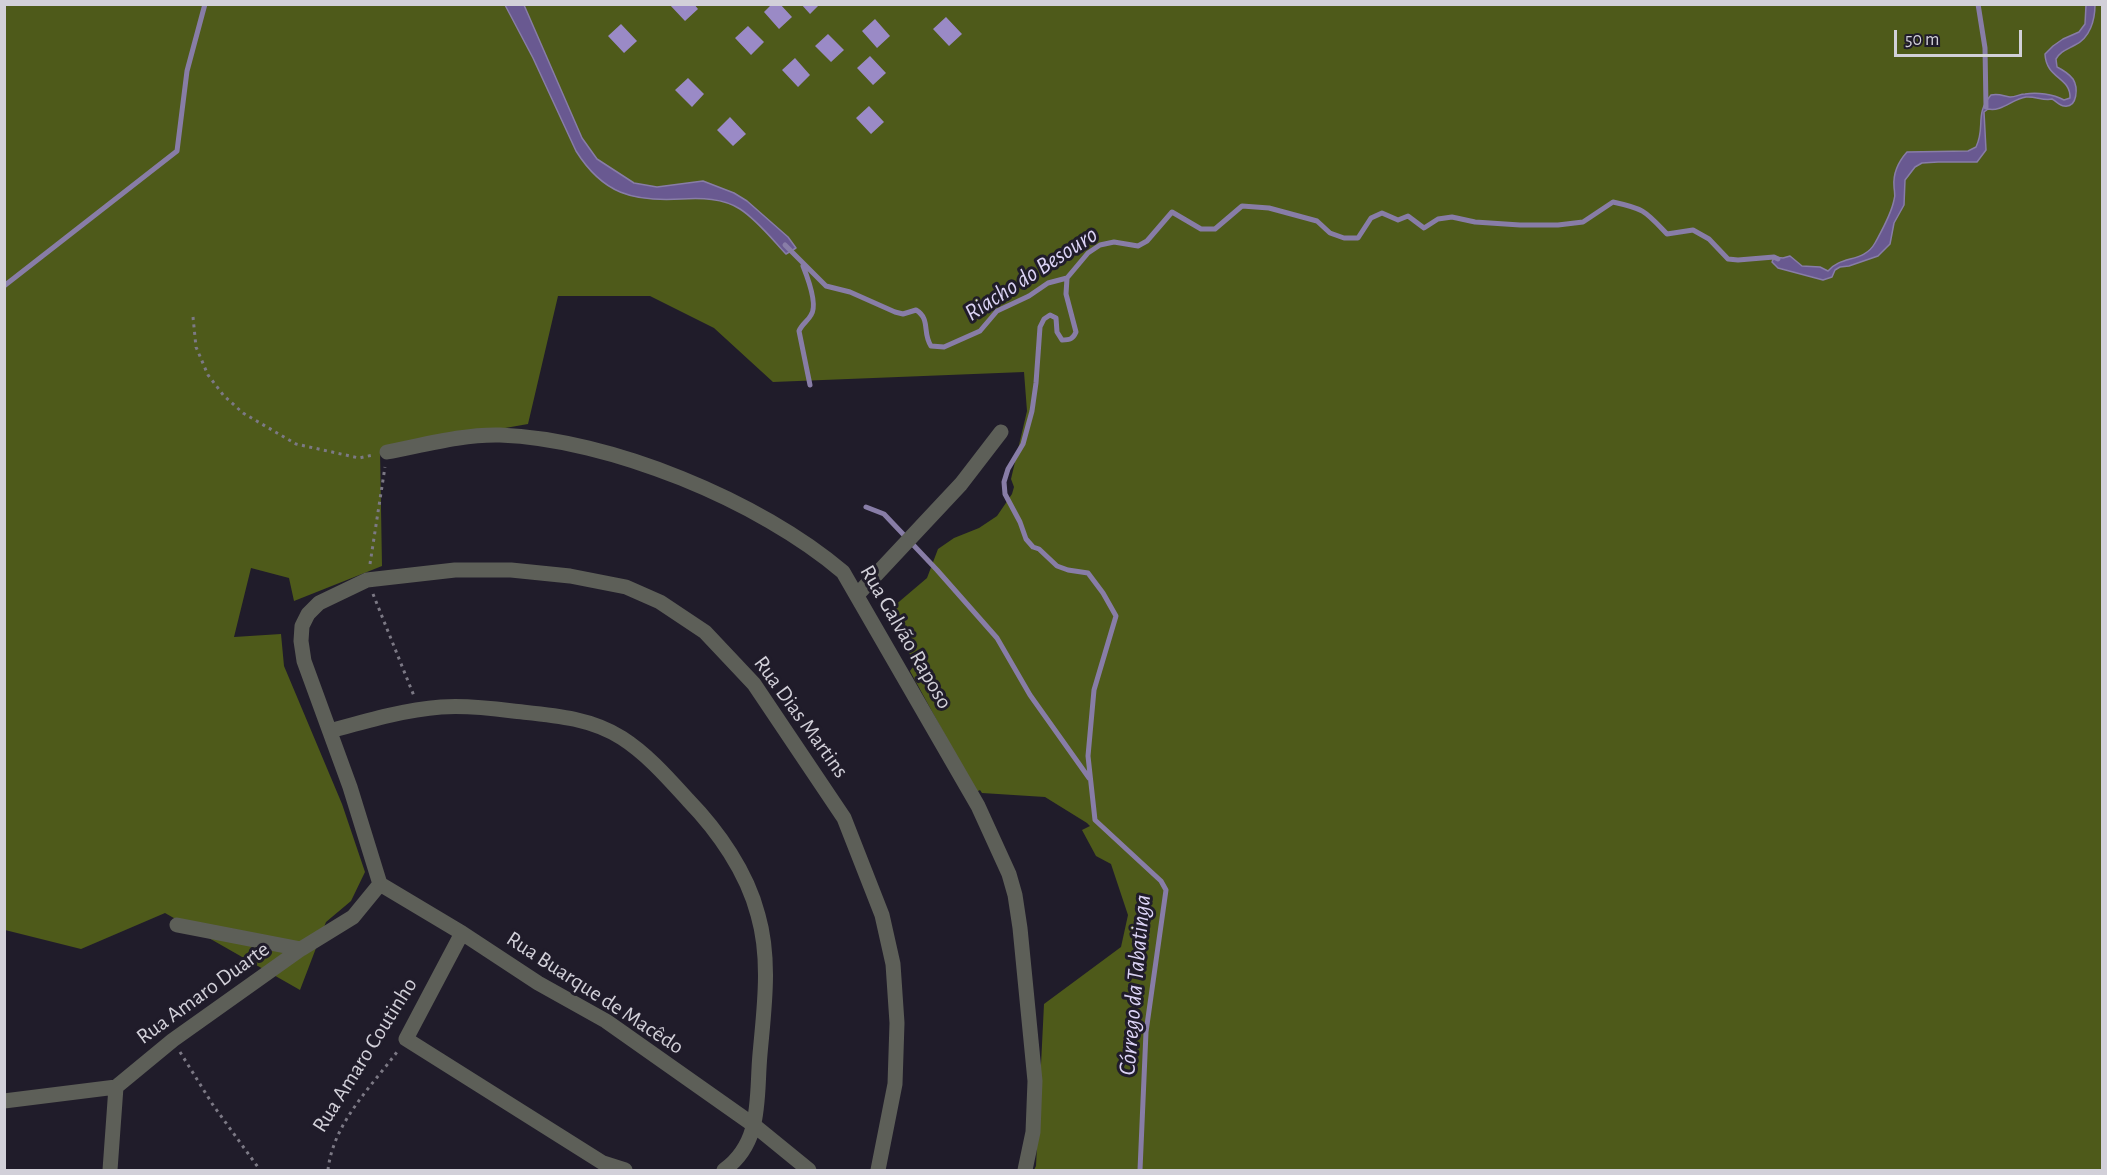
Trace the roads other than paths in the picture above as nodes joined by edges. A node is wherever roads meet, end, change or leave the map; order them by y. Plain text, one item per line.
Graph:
1 (1000, 432) dead end
2 (387, 452) road end
3 (857, 595) junction
4 (330, 732) junction
5 (380, 884) junction
6 (177, 925) dead end
7 (462, 933) junction
8 (301, 949) junction
9 (116, 1087) junction
10 (4, 1101) edge
11 (755, 1126) junction
12 (110, 1170) edge
13 (625, 1170) edge
14 (724, 1170) edge
15 (809, 1170) edge
16 (878, 1170) edge
17 (1024, 1170) edge

1 - 3 street
2 - 3 street, Rua Galvão Raposo
3 - 17 street, Rua Galvão Raposo
4 - 5 street, Rua Dias Martins
4 - 11 street
4 - 16 street, Rua Dias Martins
5 - 7 street, Rua Buarque de Macêdo
5 - 8 street, Rua Amaro Duarte
6 - 8 street
7 - 11 street, Rua Buarque de Macêdo
7 - 13 street, Rua Amaro Coutinho
8 - 9 street, Rua Amaro Duarte
9 - 10 street
9 - 12 street
11 - 14 street
11 - 15 street, Rua Buarque de Macêdo

